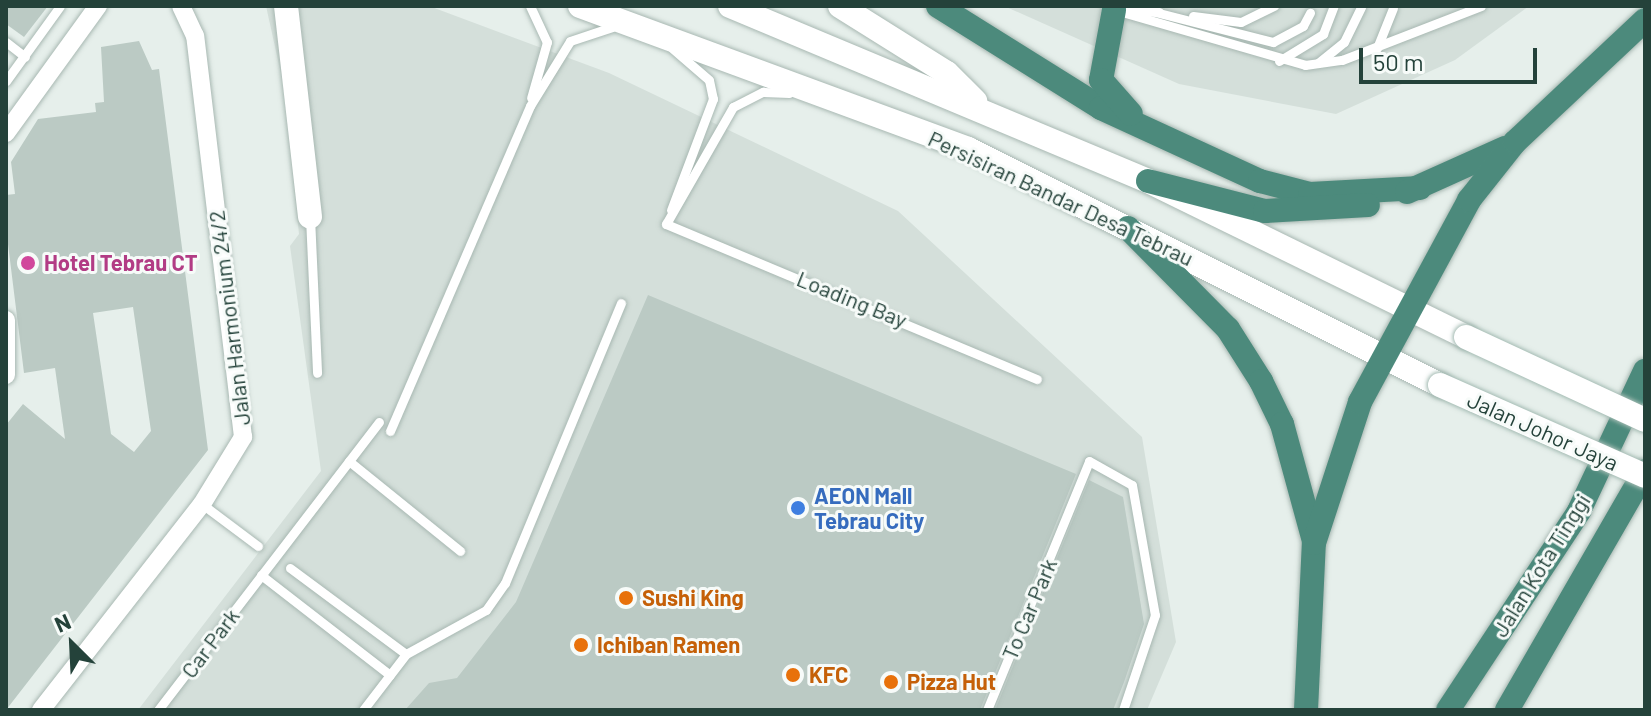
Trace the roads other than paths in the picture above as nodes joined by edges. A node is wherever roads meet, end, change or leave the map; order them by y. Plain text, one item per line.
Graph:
1 (60, 6) edge
2 (98, 6) edge
3 (181, 6) edge
4 (286, 6) edge
5 (530, 6) edge
6 (580, 6) edge
7 (730, 6) edge
8 (840, 6) edge
9 (938, 6) edge
10 (1274, 6) edge
11 (1334, 6) edge
12 (1481, 6) edge
13 (1110, 7) edge
14 (1361, 7) edge
15 (1393, 8) dead end
16 (1155, 12) junction
17 (1310, 13) dead end
18 (1643, 23) edge
19 (646, 30) junction
20 (6, 42) edge
21 (1377, 48) junction
22 (25, 57) junction
23 (1279, 61) junction
24 (1316, 64) junction
25 (6, 81) edge
26 (825, 96) junction
27 (530, 106) junction
28 (982, 109) junction
29 (1148, 131) junction
30 (6, 133) edge
31 (1515, 142) junction
32 (1148, 181) junction
33 (1420, 188) junction
34 (310, 217) joint
35 (666, 224) junction
36 (1128, 228) junction
37 (621, 303) dead end
38 (1408, 311) junction
39 (6, 320) edge
40 (1385, 356) junction
41 (1645, 371) edge
42 (317, 373) dead end
43 (6, 375) edge
44 (1037, 379) dead end
45 (1440, 385) joint
46 (1645, 420) edge
47 (379, 422) dead end
48 (390, 431) dead end
49 (349, 461) junction
50 (1645, 473) edge
51 (202, 504) junction
52 (1314, 543) junction
53 (258, 546) dead end
54 (460, 551) dead end
55 (290, 568) dead end
56 (261, 575) junction
57 (406, 654) junction
58 (390, 675) junction
59 (42, 709) edge
60 (158, 710) edge
61 (363, 710) edge
62 (987, 710) edge
63 (1123, 710) edge
64 (1306, 710) edge
65 (1448, 710) edge
66 (1507, 710) edge

1 - 22 lane
2 - 30 street
3 - 51 street, Jalan Harmonium 24/2
4 - 34 main road
5 - 27 lane
6 - 19 main road, Persisiran Bandar Desa Tebrau
7 - 28 main road, Persisiran Bandar Desa Tebrau
8 - 28 main road
9 - 29 highway
10 - 16 lane
11 - 23 lane
12 - 21 lane
13 - 16 lane
13 - 23 lane
13 - 29 highway
14 - 24 lane
15 - 21 lane
16 - 17 lane
18 - 31 highway
19 - 26 main road, Persisiran Bandar Desa Tebrau
19 - 27 lane
19 - 35 lane
20 - 22 lane
21 - 24 lane
22 - 25 lane
23 - 24 lane
26 - 35 lane
26 - 36 main road, Persisiran Bandar Desa Tebrau
27 - 48 lane
28 - 32 main road, Persisiran Bandar Desa Tebrau
29 - 33 highway
31 - 33 highway
31 - 38 highway
32 - 33 highway
32 - 38 main road, Persisiran Bandar Desa Tebrau
34 - 42 lane
35 - 44 lane, Loading Bay
36 - 40 main road, Persisiran Bandar Desa Tebrau
36 - 52 highway
37 - 57 lane
38 - 40 highway
38 - 46 main road, Persisiran Bandar Desa Tebrau, bridge
39 - 43 street
40 - 45 main road, Persisiran Bandar Desa Tebrau
40 - 52 highway
41 - 65 highway, Jalan Kota Tinggi
45 - 50 main road, Jalan Johor Jaya, bridge
47 - 49 lane, Car Park
49 - 54 lane
49 - 56 lane, Car Park
50 - 66 highway, Jalan Kota Tinggi
51 - 53 lane
51 - 59 street, Jalan Harmonium 24/2
52 - 64 highway
55 - 57 lane
56 - 58 lane
56 - 60 lane, Car Park
57 - 58 lane
58 - 61 lane
62 - 63 lane, To Car Park

